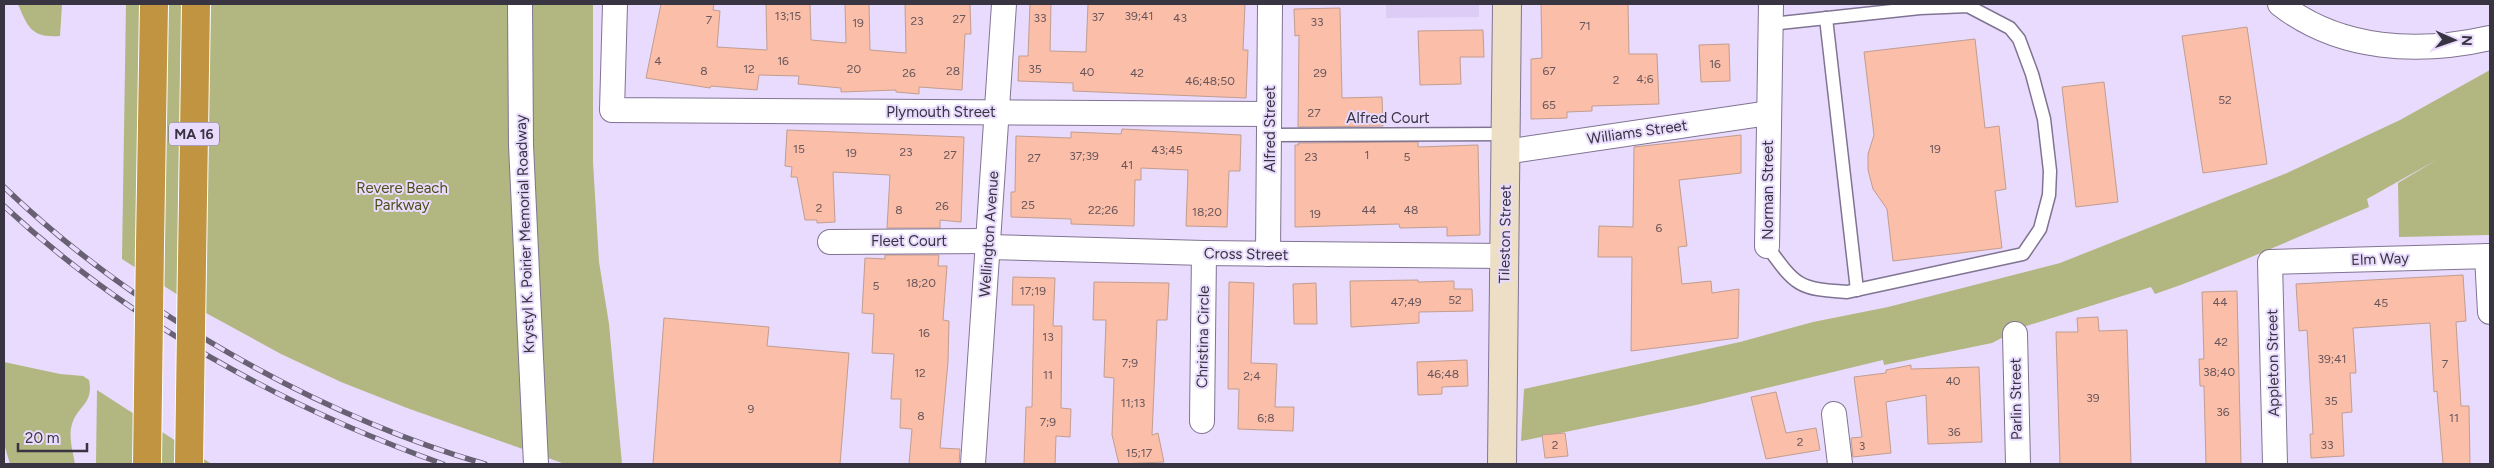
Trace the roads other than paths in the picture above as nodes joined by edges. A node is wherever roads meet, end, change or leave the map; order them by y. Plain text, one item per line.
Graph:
1 (154, 4) edge
2 (196, 4) edge
3 (520, 4) edge
4 (615, 4) edge
5 (1004, 4) edge
6 (1270, 4) edge
7 (1507, 4) edge
8 (2295, 8) edge
9 (1771, 14) edge
10 (1826, 18) junction
11 (2490, 38) edge
12 (997, 112) junction
13 (1769, 113) junction
14 (1270, 124) junction
15 (1506, 143) junction
16 (830, 242) dead end
17 (988, 244) junction
18 (1767, 246) joint
19 (1204, 253) junction
20 (1268, 254) junction
21 (1504, 256) junction
22 (2489, 256) edge
23 (2270, 262) joint
24 (1857, 290) junction
25 (2490, 312) edge
26 (2015, 334) dead end
27 (1834, 414) dead end
28 (1202, 421) dead end
29 (1502, 463) edge
30 (147, 464) edge
31 (189, 464) edge
32 (536, 464) edge
33 (973, 464) edge
34 (1840, 464) edge
35 (2018, 464) edge
36 (2275, 464) edge

1 - 30 highway, MA 16, bridge
2 - 31 highway, MA 16, bridge
3 - 32 street, Krystyl K. Poirier Memorial Roadway
4 - 12 street, Plymouth Street
5 - 12 street, Wellington Avenue
6 - 14 street, Alfred Street
7 - 15 main road, Tileston Street
8 - 11 street
9 - 10 lane
9 - 13 street, Norman Street
10 - 24 lane
10 - 24 lane, Norman Street
12 - 14 street, Plymouth Street
12 - 17 street, Wellington Avenue
13 - 15 street, Williams Street
13 - 18 street, Norman Street
14 - 15 lane, Alfred Court
14 - 20 street, Alfred Street
15 - 21 main road, Tileston Street
16 - 17 street, Fleet Court
17 - 19 street, Cross Street
17 - 33 street, Wellington Avenue
18 - 24 lane, Norman Street
19 - 20 street, Cross Street
19 - 28 street, Christina Circle
20 - 21 street, Cross Street
21 - 29 main road, Tileston Street
22 - 23 street, Elm Way
22 - 25 street
23 - 36 street, Appleton Street
26 - 35 street, Parlin Street
27 - 34 street

